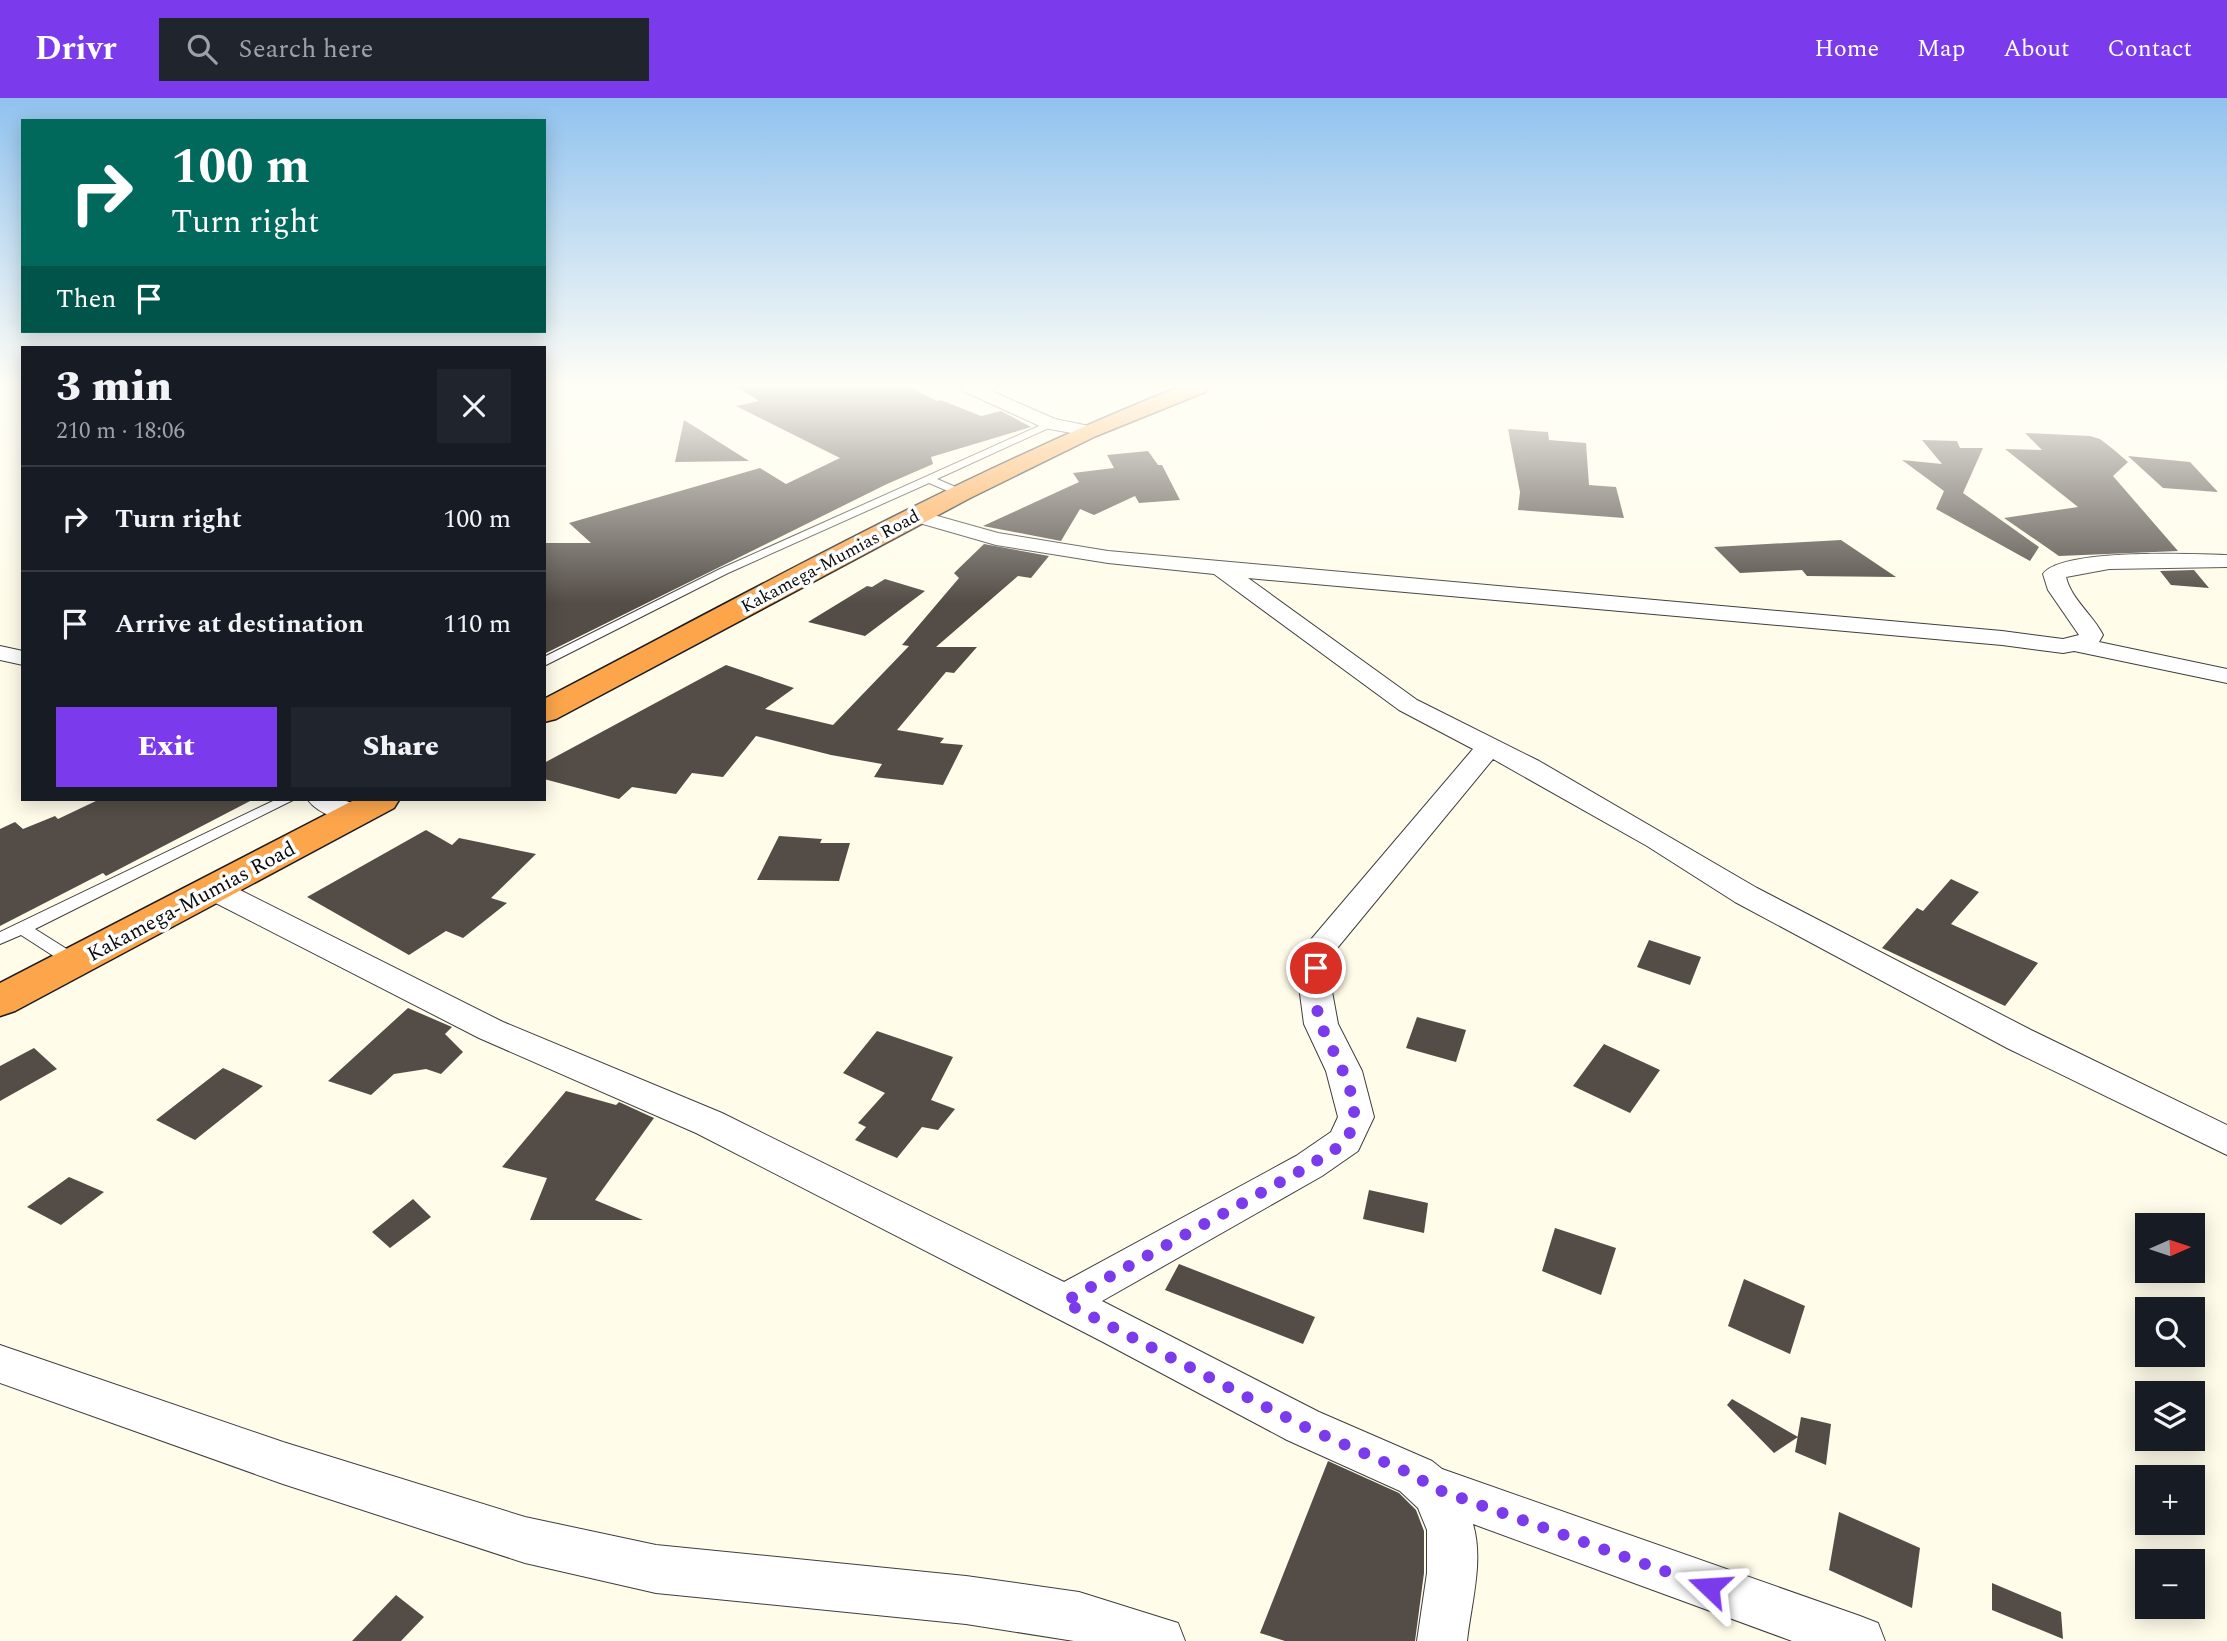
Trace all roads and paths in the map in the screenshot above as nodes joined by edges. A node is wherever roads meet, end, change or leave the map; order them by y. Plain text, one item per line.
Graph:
1 (970, 459) edge
2 (1031, 459) edge
3 (927, 478) junction
4 (961, 493) junction
5 (916, 516) junction
6 (2227, 561) edge
7 (1220, 568) junction
8 (2077, 645) junction
9 (0, 653) edge
10 (21, 658) edge
11 (546, 662) edge
12 (2227, 676) edge
13 (546, 711) edge
14 (1488, 748) junction
15 (284, 801) edge
16 (352, 805) edge
17 (213, 889) junction
18 (22, 928) junction
19 (0, 939) edge
20 (75, 962) junction
21 (0, 1001) edge
22 (2227, 1141) edge
23 (1064, 1302) junction
24 (0, 1364) edge
25 (1433, 1488) junction
26 (1160, 1641) edge
27 (1441, 1641) edge
28 (1860, 1641) edge

1 - 3 lane
2 - 4 highway, Kakamega-Mumias Road
3 - 4 lane
3 - 11 lane
4 - 5 highway, Kakamega-Mumias Road
5 - 7 street
5 - 13 highway, Kakamega-Mumias Road
6 - 8 street
7 - 8 street
7 - 14 street
8 - 12 street
9 - 10 street
14 - 22 street
14 - 23 street
15 - 18 lane
16 - 17 highway, Kakamega-Mumias Road
17 - 20 highway, Kakamega-Mumias Road
17 - 23 street
18 - 19 lane
18 - 20 lane
20 - 21 highway, Kakamega-Mumias Road
23 - 25 street
24 - 26 street
25 - 27 street
25 - 28 street

